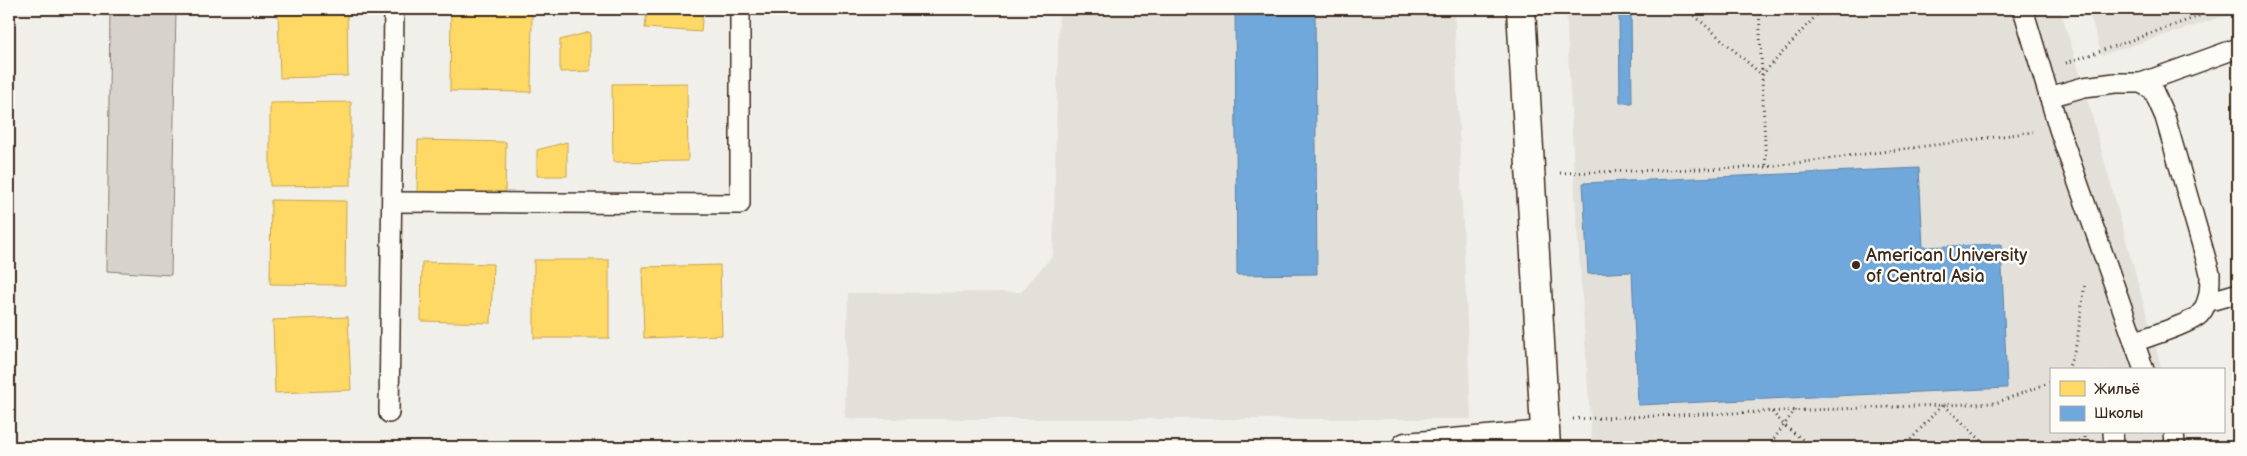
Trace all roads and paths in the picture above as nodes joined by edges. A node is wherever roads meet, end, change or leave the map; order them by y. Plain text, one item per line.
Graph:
1 (394, 9) edge
2 (740, 9) edge
3 (1521, 9) edge
4 (1687, 9) edge
5 (1759, 9) edge
6 (1822, 9) edge
7 (2023, 9) edge
8 (2211, 9) edge
9 (2238, 48) edge
10 (2041, 70) junction
11 (1762, 75) junction
12 (2141, 83) junction
13 (2049, 97) junction
14 (2059, 129) junction
15 (1766, 167) junction
16 (1559, 173) dead end
17 (393, 202) junction
18 (2086, 282) dead end
19 (2238, 293) edge
20 (2207, 302) junction
21 (2134, 342) junction
22 (2070, 368) edge
23 (2143, 368) edge
24 (2050, 382) edge
25 (1943, 404) junction
26 (1795, 410) junction
27 (1772, 411) junction
28 (389, 414) dead end
29 (1785, 426) junction
30 (2085, 434) edge
31 (2113, 434) edge
32 (2174, 434) edge
33 (1545, 441) edge
34 (1406, 447) edge
35 (1768, 447) edge
36 (1812, 447) edge
37 (1904, 447) edge
38 (1988, 447) edge
39 (2085, 447) edge
40 (2114, 447) edge
41 (2172, 447) edge

1 - 17 lane
2 - 17 lane
3 - 33 street
4 - 11 path
5 - 11 path
6 - 11 path
7 - 10 lane
8 - 10 path
9 - 12 lane
10 - 13 lane
11 - 15 path
12 - 13 lane
12 - 20 lane
13 - 14 lane
14 - 15 path
14 - 21 lane
15 - 16 path
17 - 28 lane
18 - 22 path
19 - 20 lane
20 - 21 lane
21 - 23 lane
24 - 25 path
25 - 26 path
25 - 37 path
25 - 38 path
26 - 27 path
26 - 29 path
27 - 29 path
27 - 33 path
29 - 35 path
29 - 36 path
30 - 39 path
31 - 40 lane
32 - 41 lane
33 - 34 street

